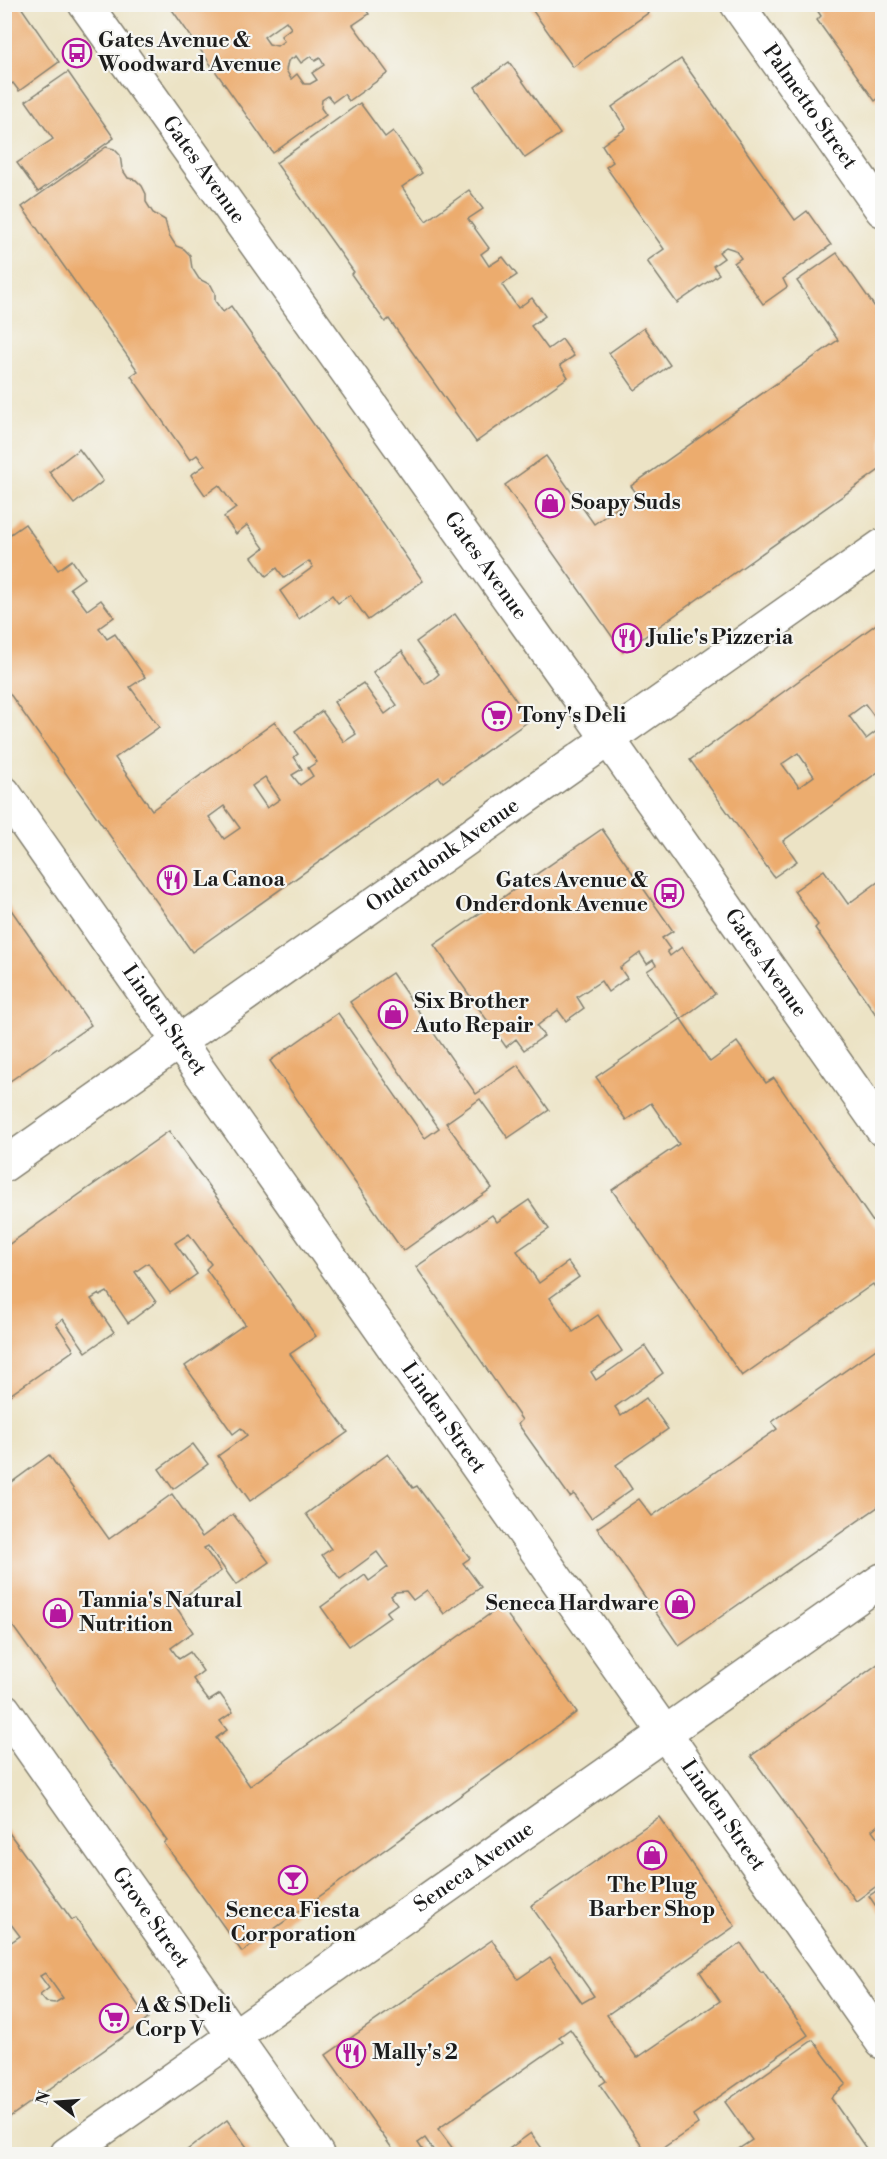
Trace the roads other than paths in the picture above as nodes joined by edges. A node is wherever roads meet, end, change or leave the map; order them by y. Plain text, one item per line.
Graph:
1 (85, 4) edge
2 (737, 4) edge
3 (882, 210) edge
4 (882, 546) edge
5 (608, 739) junction
6 (4, 794) edge
7 (179, 1042) junction
8 (882, 1129) edge
9 (4, 1165) edge
10 (882, 1580) edge
11 (4, 1710) edge
12 (665, 1733) junction
13 (234, 2037) junction
14 (882, 2042) edge
15 (67, 2154) edge
16 (317, 2154) edge

1 - 5 street, Gates Avenue
2 - 3 street, Palmetto Street
4 - 5 street, Onderdonk Avenue
5 - 7 street, Onderdonk Avenue
5 - 8 street, Gates Avenue
6 - 7 street, Linden Street
7 - 9 street, Onderdonk Avenue
7 - 12 street, Linden Street
10 - 12 street, Seneca Avenue
11 - 13 street, Grove Street
12 - 13 street, Seneca Avenue
12 - 14 street, Linden Street
13 - 15 street, Seneca Avenue
13 - 16 street, Grove Street

